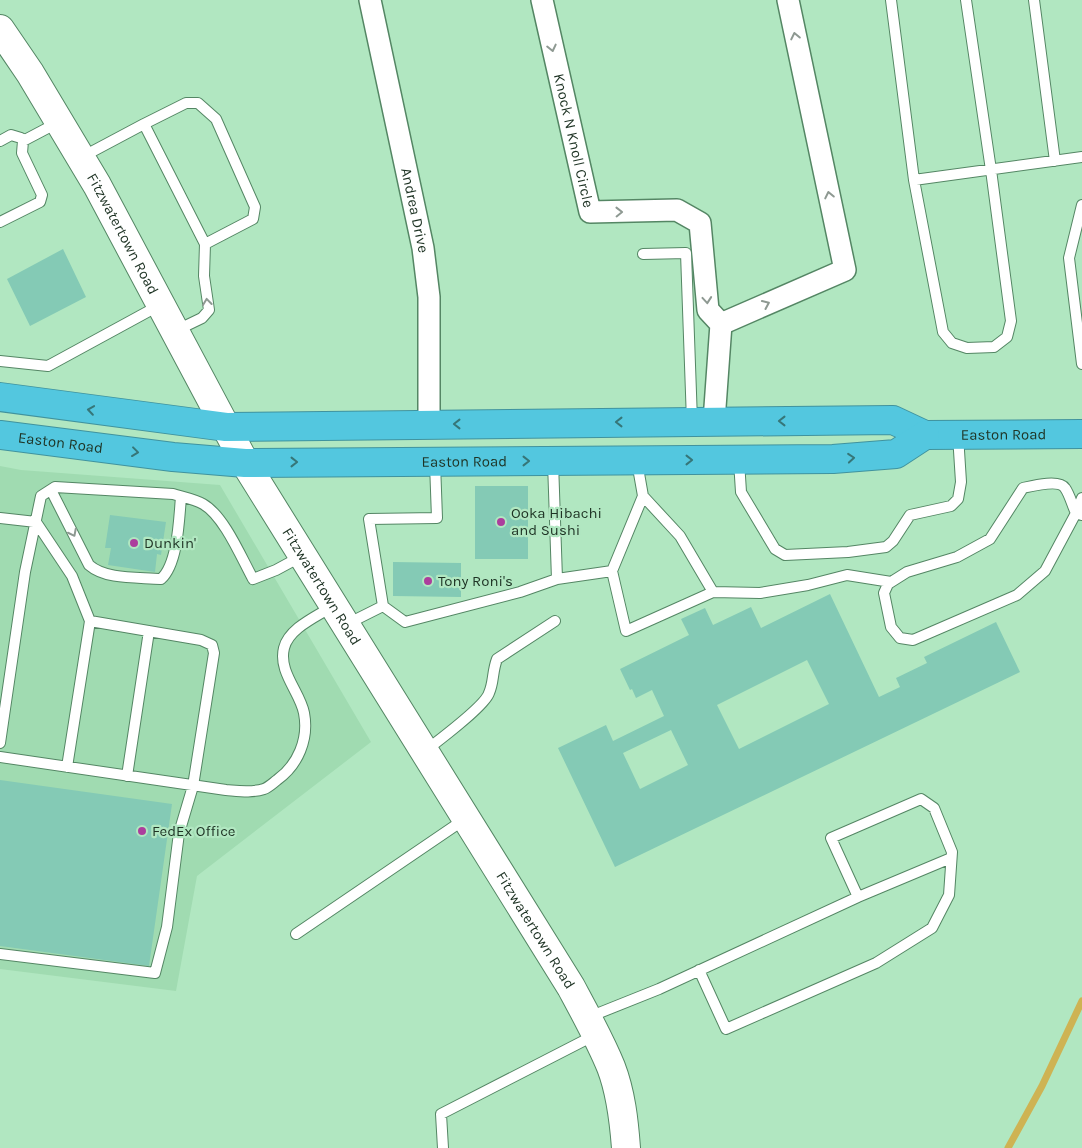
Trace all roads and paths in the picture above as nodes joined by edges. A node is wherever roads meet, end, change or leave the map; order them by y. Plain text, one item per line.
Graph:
1 (370, 0) edge
2 (542, 0) edge
3 (788, 0) edge
4 (891, 0) edge
5 (966, 0) edge
6 (1034, 0) edge
7 (0, 30) edge
8 (60, 122) junction
9 (144, 124) junction
10 (0, 141) edge
11 (23, 141) junction
12 (1082, 157) edge
13 (81, 158) junction
14 (1055, 161) junction
15 (991, 170) junction
16 (914, 180) junction
17 (1082, 205) edge
18 (0, 222) edge
19 (205, 244) junction
20 (642, 254) dead end
21 (161, 304) junction
22 (722, 324) junction
23 (175, 331) junction
24 (0, 361) edge
25 (1082, 364) edge
26 (0, 397) edge
27 (703, 422) junction
28 (429, 424) junction
29 (226, 427) junction
30 (1082, 434) edge
31 (0, 435) edge
32 (925, 435) junction
33 (958, 435) junction
34 (636, 460) junction
35 (739, 460) junction
36 (553, 461) junction
37 (435, 462) junction
38 (245, 463) junction
39 (51, 490) junction
40 (181, 496) junction
41 (644, 496) junction
42 (1082, 498) edge
43 (1079, 514) edge
44 (0, 518) edge
45 (36, 522) junction
46 (303, 556) junction
47 (612, 571) junction
48 (557, 579) junction
49 (891, 582) junction
50 (713, 592) junction
51 (383, 606) junction
52 (340, 615) junction
53 (90, 620) junction
54 (555, 622) dead end
55 (149, 631) junction
56 (0, 743) edge
57 (424, 752) junction
58 (0, 757) edge
59 (67, 767) junction
60 (127, 776) junction
61 (194, 786) junction
62 (466, 818) junction
63 (951, 858) junction
64 (858, 897) junction
65 (296, 934) dead end
66 (0, 954) edge
67 (699, 970) junction
68 (592, 1026) junction
69 (443, 1148) edge
70 (626, 1148) edge

1 - 28 street, Andrea Drive
2 -> 22 street, Knock N Knoll Circle
22 -> 3 street
4 - 16 lane
5 - 15 lane
6 - 14 lane
7 - 8 street, Fitzwatertown Road
8 - 11 lane
8 - 13 street, Fitzwatertown Road
9 - 13 lane
9 - 19 lane
9 - 19 lane
10 - 11 lane
11 - 18 lane
12 - 14 lane
13 - 21 street, Fitzwatertown Road
14 - 15 lane
15 - 16 lane
15 - 16 lane
17 - 25 lane
23 -> 19 lane
20 - 27 lane
21 - 23 street, Fitzwatertown Road
21 - 24 lane
22 - 27 street
23 - 29 street, Fitzwatertown Road
29 -> 26 highway, Easton Road
27 -> 28 highway, Easton Road
32 -> 27 highway, Easton Road
28 - 29 highway, Easton Road
29 - 38 street, Fitzwatertown Road
30 - 33 highway, Easton Road
31 -> 38 highway, Easton Road
32 - 33 highway, Easton Road
35 -> 32 highway, Easton Road
33 - 35 lane
34 -> 35 highway, Easton Road
34 - 36 highway, Easton Road
34 - 41 lane
37 -> 36 highway, Easton Road
36 - 48 lane
38 -> 37 highway, Easton Road
37 - 51 lane
38 - 46 street, Fitzwatertown Road
39 - 40 lane
39 -> 40 lane
39 - 45 lane
40 - 46 lane
41 - 47 lane
41 - 50 lane
42 - 43 lane
43 - 49 lane
43 - 49 lane
44 - 45 lane
45 - 53 lane
45 - 56 lane
46 - 52 street, Fitzwatertown Road
47 - 48 lane
47 - 50 lane
48 - 51 lane
49 - 50 lane
51 - 52 lane
52 - 57 street, Fitzwatertown Road
52 - 61 lane
53 - 55 lane
53 - 59 lane
54 - 57 lane
55 - 60 lane
55 - 61 lane
57 - 62 street, Fitzwatertown Road
58 - 59 lane
59 - 60 lane
60 - 61 lane
61 - 66 lane
62 - 65 lane
62 - 68 street, Fitzwatertown Road
63 - 64 lane
63 - 64 lane
63 - 67 lane
64 - 67 lane
67 - 68 lane
68 - 69 lane
68 - 70 street, Fitzwatertown Road

